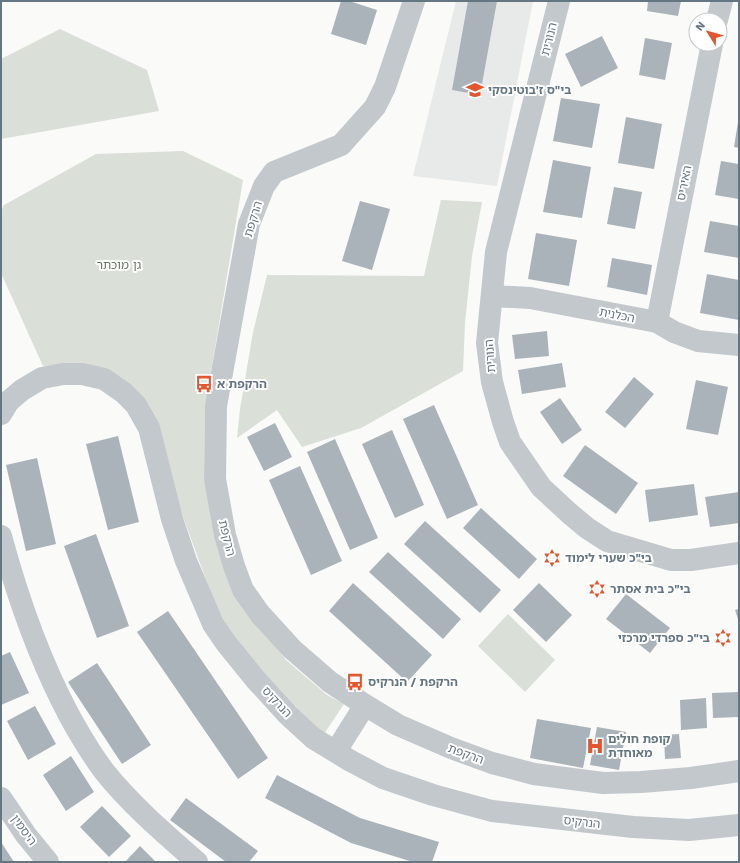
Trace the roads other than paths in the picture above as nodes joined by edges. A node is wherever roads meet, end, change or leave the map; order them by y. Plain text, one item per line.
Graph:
1 (414, 1) edge
2 (559, 1) edge
3 (722, 1) edge
4 (719, 12) edge
5 (710, 52) edge
6 (492, 296) junction
7 (657, 322) junction
8 (739, 345) edge
9 (1, 414) edge
10 (1, 536) edge
11 (739, 553) edge
12 (365, 705) junction
13 (336, 751) junction
14 (739, 771) edge
15 (1, 798) edge
16 (739, 825) edge
17 (48, 862) edge
18 (197, 862) edge

1 - 12 street, הרקפת
2 - 6 street, הנורית
3 - 4 street
5 - 7 street, האיריס
6 - 7 street, הכלנית
6 - 11 street, הנורית
7 - 8 street, הכלנית
9 - 13 street, הנרקיס
10 - 18 street
12 - 13 street
12 - 14 street, הרקפת
13 - 16 street, הנרקיס
15 - 17 street, היסמין

